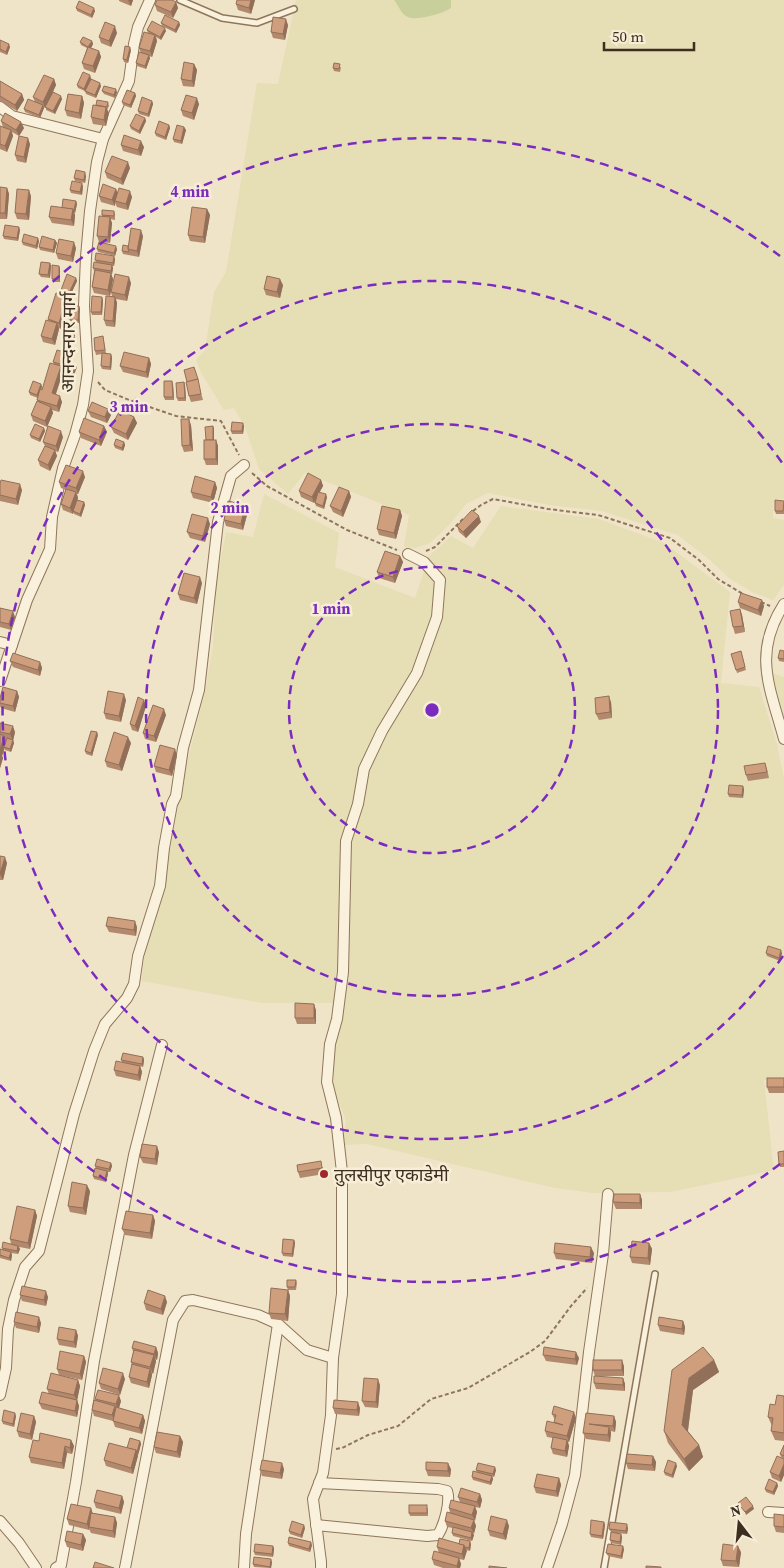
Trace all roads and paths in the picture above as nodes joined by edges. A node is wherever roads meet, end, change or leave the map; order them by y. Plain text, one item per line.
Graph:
1 (150, 0) edge
2 (180, 0) edge
3 (294, 9) dead end
4 (0, 107) edge
5 (104, 140) junction
6 (88, 371) junction
7 (244, 465) junction
8 (470, 514) edge
9 (464, 518) edge
10 (408, 554) junction
11 (744, 594) edge
12 (762, 602) edge
13 (782, 607) edge
14 (0, 642) edge
15 (12, 645) junction
16 (0, 681) edge
17 (784, 739) edge
18 (162, 1045) dead end
19 (608, 1194) dead end
20 (655, 1274) dead end
21 (587, 1288) dead end
22 (278, 1324) junction
23 (333, 1358) junction
24 (0, 1395) edge
25 (326, 1451) junction
26 (319, 1483) junction
27 (768, 1512) dead end
28 (784, 1513) edge
29 (0, 1521) edge
30 (316, 1525) junction
31 (36, 1568) edge
32 (56, 1568) edge
33 (125, 1568) edge
34 (244, 1568) edge
35 (321, 1568) edge
36 (547, 1568) edge
37 (604, 1568) edge

1 - 5 street, आनन्दनगर मार्ग
2 - 3 lane
4 - 5 street
5 - 6 street, आनन्दनगर मार्ग
6 - 7 path
6 - 15 street, आनन्दनगर मार्ग
7 - 10 path
7 - 24 street
8 - 11 path
9 - 10 path
10 - 23 street
12 - 13 path
13 - 17 street
14 - 15 street
15 - 16 street, आनन्दनगर मार्ग
18 - 32 street
19 - 36 street
20 - 37 lane
21 - 25 path
22 - 23 street
22 - 33 street
22 - 34 street
23 - 25 street
25 - 26 street
26 - 30 street
26 - 30 street
27 - 28 street
29 - 31 street
30 - 35 street

